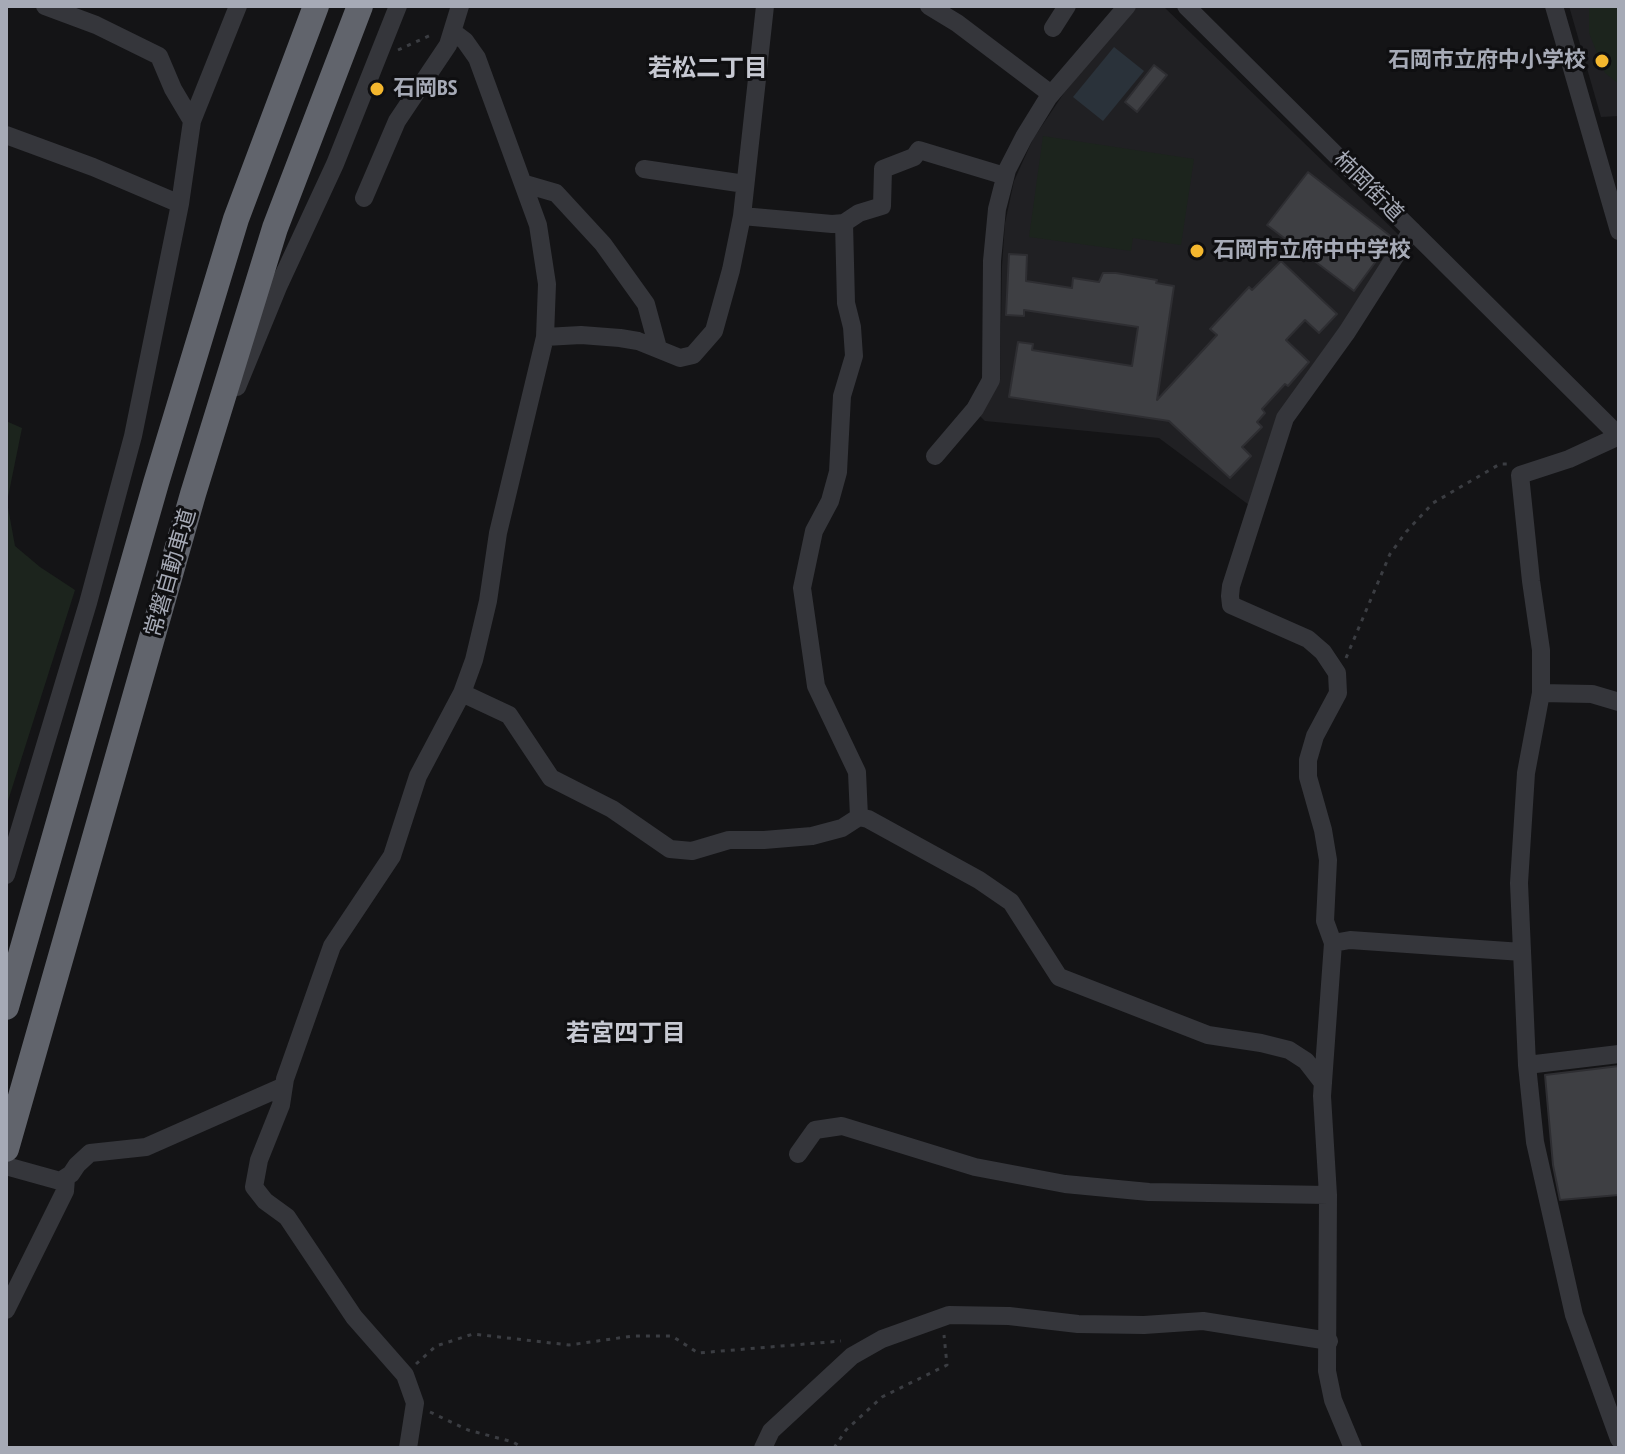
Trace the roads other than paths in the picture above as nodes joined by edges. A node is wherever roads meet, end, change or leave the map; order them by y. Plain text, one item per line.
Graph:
1 (45, 6) edge
2 (238, 6) edge
3 (302, 6) edge
4 (316, 6) edge
5 (360, 6) edge
6 (398, 6) edge
7 (460, 6) edge
8 (765, 6) edge
9 (929, 6) edge
10 (1067, 6) edge
11 (1127, 6) edge
12 (1186, 6) edge
13 (1555, 6) edge
14 (1053, 28) dead end
15 (453, 32) junction
16 (1051, 94) junction
17 (192, 121) junction
18 (6, 135) edge
19 (255, 168) junction
20 (644, 169) dead end
21 (1005, 176) junction
22 (525, 184) junction
23 (745, 184) junction
24 (364, 198) dead end
25 (180, 204) junction
26 (742, 216) junction
27 (844, 223) junction
28 (1412, 230) junction
29 (1619, 231) edge
30 (545, 337) junction
31 (658, 348) junction
32 (1619, 436) edge
33 (935, 456) dead end
34 (193, 494) junction
35 (462, 693) junction
36 (1541, 693) junction
37 (1619, 702) edge
38 (859, 817) junction
39 (6, 875) edge
40 (1333, 943) junction
41 (1522, 952) junction
42 (6, 1007) edge
43 (1619, 1054) edge
44 (1527, 1065) junction
45 (1323, 1083) junction
46 (282, 1087) junction
47 (6, 1149) edge
48 (798, 1154) dead end
49 (6, 1166) edge
50 (60, 1180) junction
51 (1328, 1195) junction
52 (6, 1310) edge
53 (1329, 1341) junction
54 (1619, 1439) edge
55 (408, 1448) edge
56 (763, 1448) edge
57 (1353, 1448) edge

1 - 17 street
2 - 17 street
3 - 19 street
4 - 19 highway, 常磐自動車道
5 - 34 highway, 常磐自動車道
6 - 34 street
7 - 15 street
8 - 23 street
9 - 16 street
10 - 14 street
11 - 16 street
12 - 28 street, 柿岡街道
13 - 29 street
15 - 22 street
15 - 24 street
16 - 21 street
17 - 25 street
18 - 25 street
19 - 42 highway, 常磐自動車道
20 - 23 street
21 - 27 street
21 - 33 street
22 - 30 street
22 - 31 street
23 - 26 street
25 - 39 street
26 - 27 street
26 - 31 street
27 - 38 street
28 - 32 street, 柿岡街道
28 - 40 street
30 - 31 street
30 - 35 street
32 - 36 street
34 - 47 highway, 常磐自動車道
35 - 38 street
35 - 46 street
36 - 37 street
36 - 41 street
38 - 45 street
40 - 41 street
40 - 45 street
41 - 44 street
43 - 44 street
44 - 54 street
45 - 51 street
46 - 50 street
46 - 55 street
48 - 51 street
49 - 50 street
50 - 52 street
51 - 53 street
53 - 56 street
53 - 57 street

